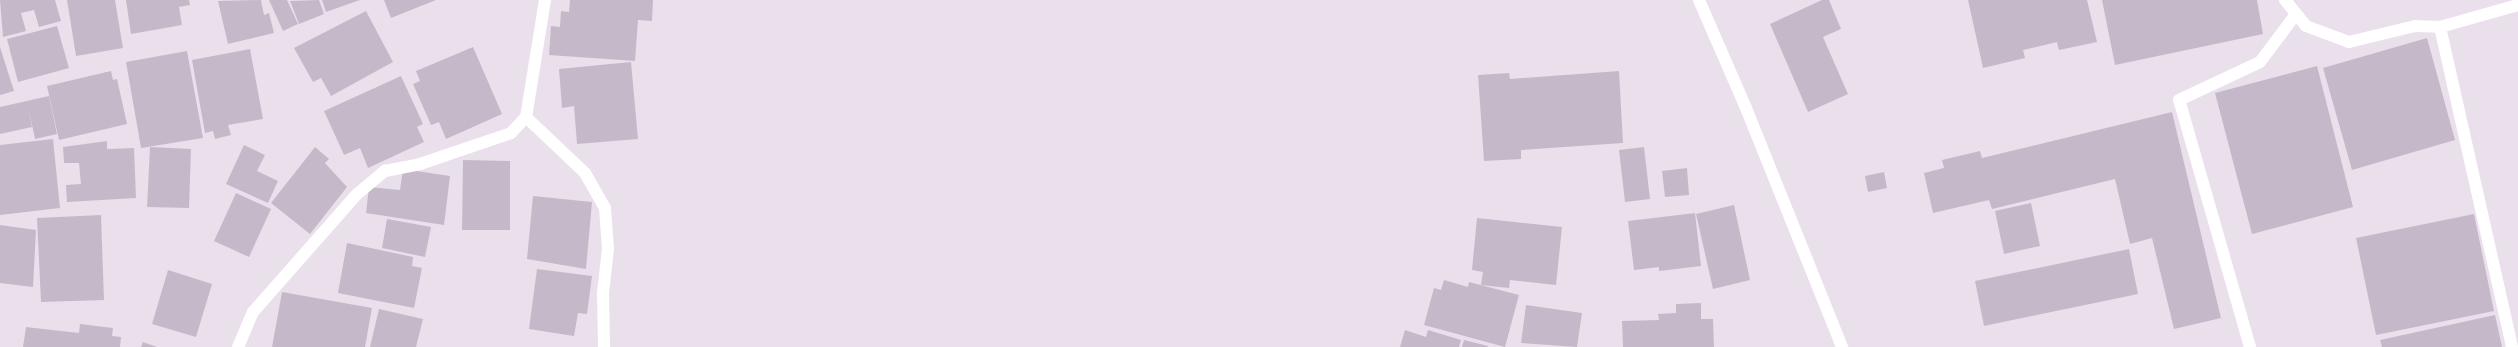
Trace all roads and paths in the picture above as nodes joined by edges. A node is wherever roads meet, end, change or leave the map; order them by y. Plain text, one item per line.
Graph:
1 (545, 0) edge
2 (1699, 0) edge
3 (2285, 0) edge
4 (2518, 5) edge
5 (2296, 14) junction
6 (2440, 27) junction
7 (526, 117) junction
8 (238, 347) edge
9 (604, 347) edge
10 (1842, 347) edge
11 (2250, 347) edge
12 (2512, 347) edge

1 - 7 street
2 - 10 street
3 - 5 street
4 - 6 street
5 - 6 street
5 - 11 street
6 - 12 street
7 - 8 street
7 - 9 street

